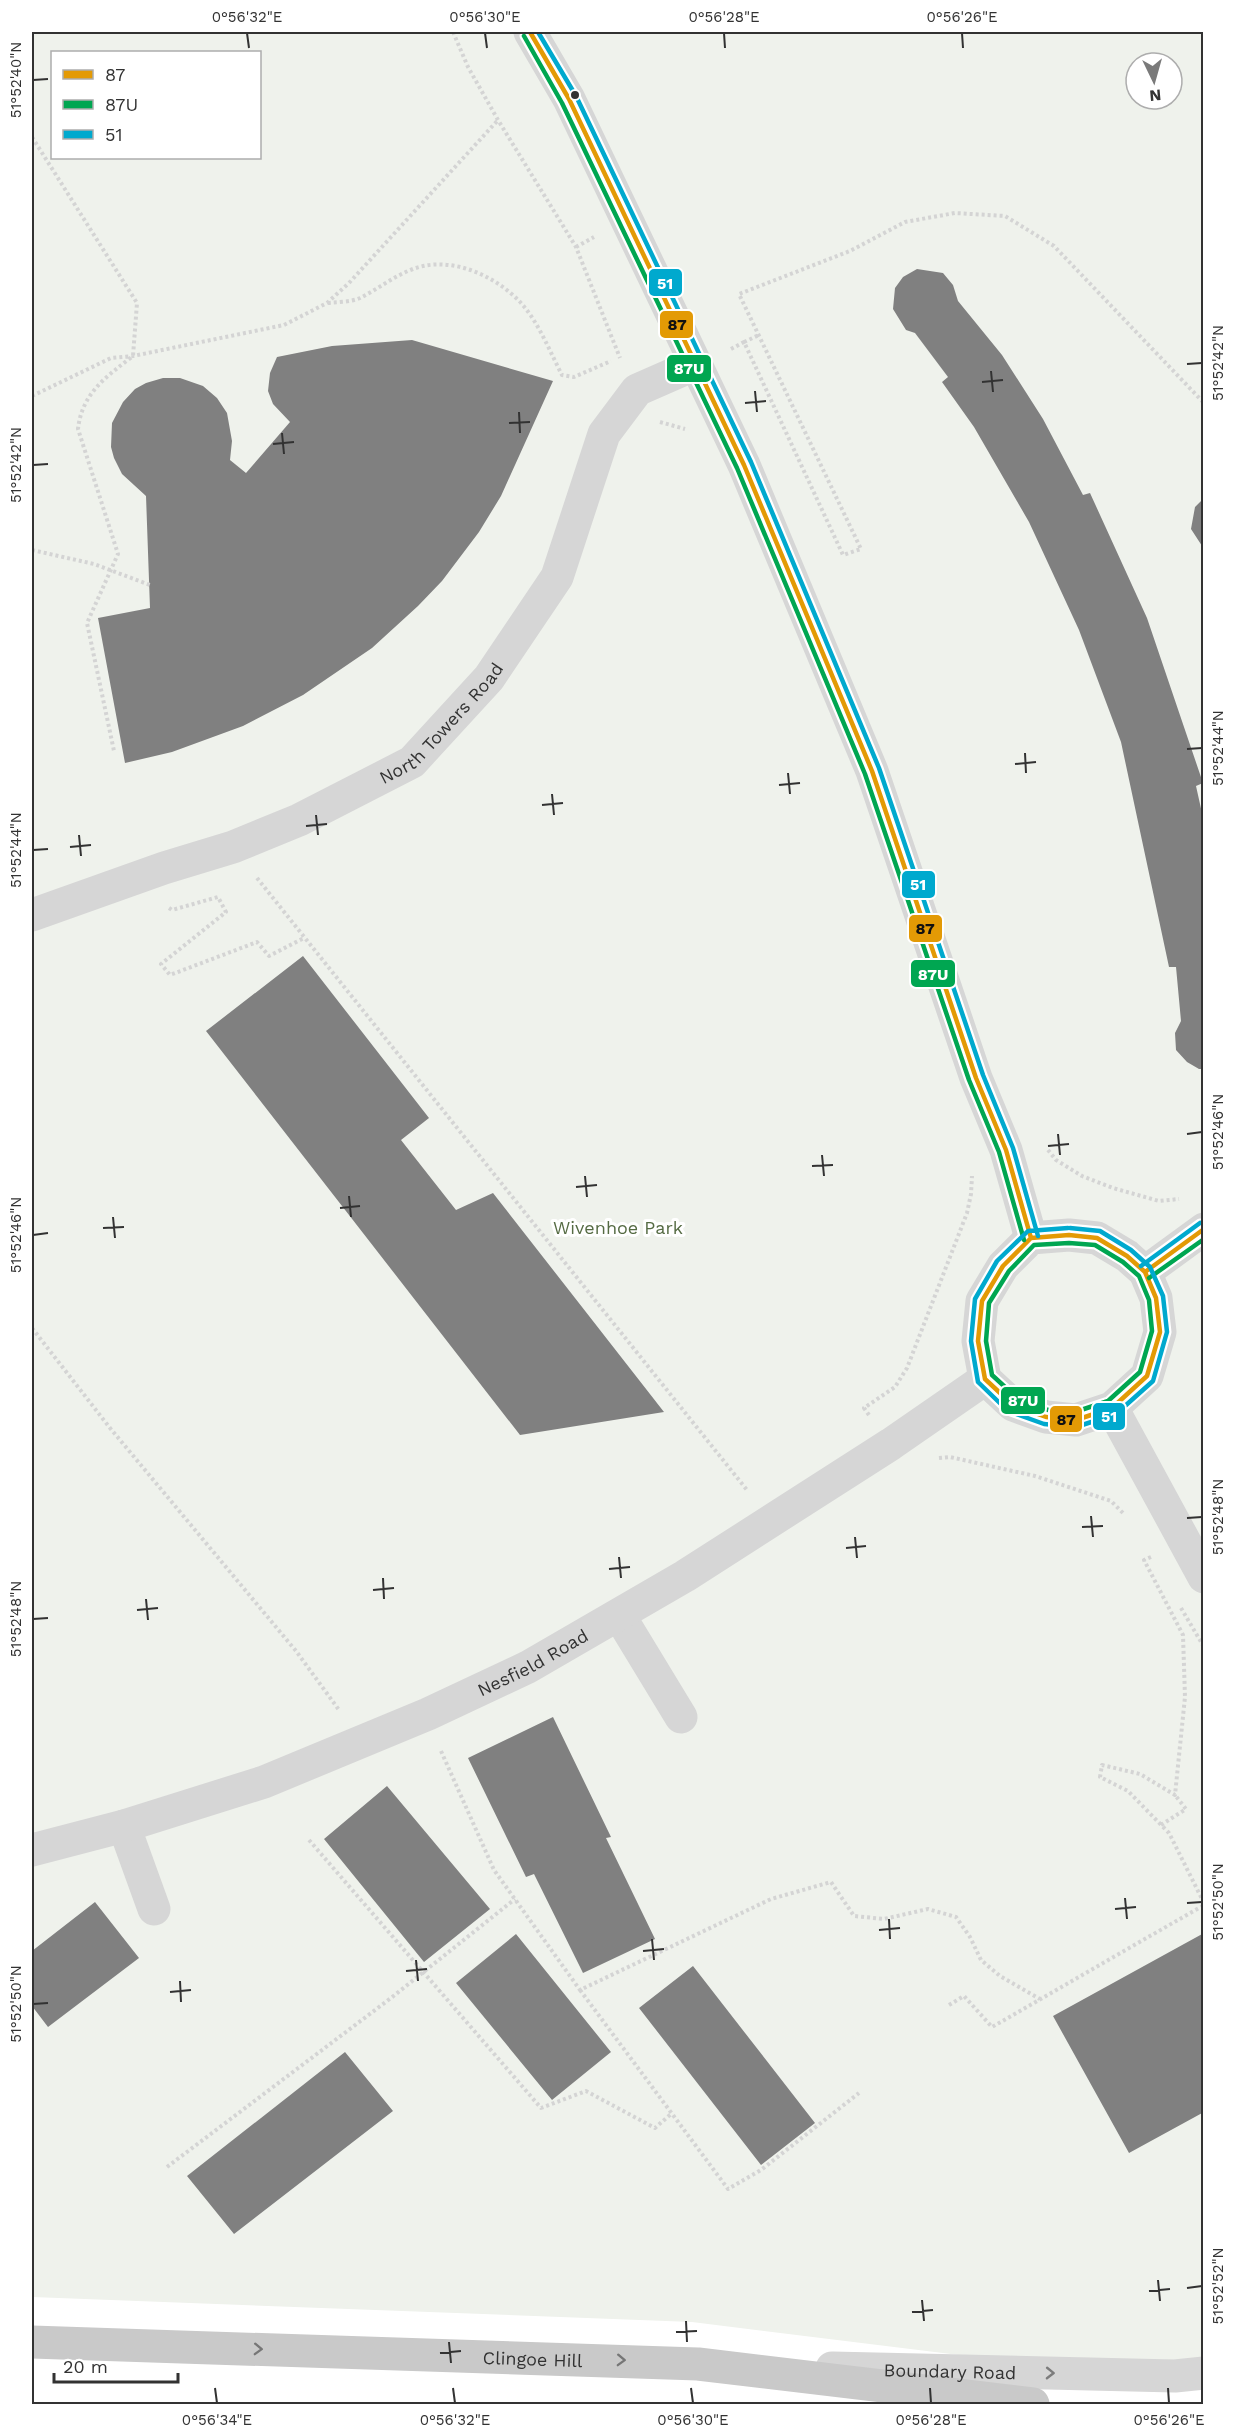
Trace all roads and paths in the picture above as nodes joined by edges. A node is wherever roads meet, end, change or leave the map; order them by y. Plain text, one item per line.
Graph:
1 (453, 32) edge
2 (530, 32) edge
3 (498, 120) junction
4 (32, 137) edge
5 (327, 303) junction
6 (759, 335) junction
7 (744, 342) junction
8 (133, 356) junction
9 (620, 357) junction
10 (694, 366) junction
11 (637, 390) junction
12 (32, 396) edge
13 (1203, 403) edge
14 (691, 437) dead end
15 (32, 550) edge
16 (111, 570) junction
17 (150, 585) dead end
18 (114, 751) dead end
19 (232, 847) junction
20 (139, 877) junction
21 (32, 915) edge
22 (304, 938) junction
23 (1203, 1229) edge
24 (1031, 1238) junction
25 (1145, 1272) junction
26 (32, 1328) edge
27 (985, 1379) junction
28 (1112, 1408) junction
29 (1203, 1450) edge
30 (1203, 1475) edge
31 (748, 1491) dead end
32 (1151, 1557) dead end
33 (1203, 1576) edge
34 (619, 1615) junction
35 (348, 1706) dead end
36 (428, 1713) junction
37 (681, 1717) dead end
38 (1175, 1795) junction
39 (1161, 1825) junction
40 (124, 1826) junction
41 (309, 1840) dead end
42 (32, 1850) edge
43 (515, 1899) junction
44 (1203, 1904) edge
45 (154, 1909) dead end
46 (423, 1972) junction
47 (580, 1990) junction
48 (1040, 1999) junction
49 (949, 2005) dead end
50 (859, 2093) dead end
51 (672, 2113) junction
52 (167, 2167) dead end
53 (32, 2342) edge
54 (698, 2364) junction
55 (1203, 2373) edge
56 (1033, 2404) edge

1 - 3 path
2 - 10 street
3 - 5 path
3 - 9 path
4 - 8 path
5 - 8 path
5 - 9 path
6 - 7 path
6 - 7 path
6 - 13 path
7 - 10 path
8 - 12 path
8 - 16 path
9 - 11 path
10 - 11 street
10 - 24 street
11 - 14 path
11 - 19 street, North Towers Road
15 - 16 path
16 - 17 path
16 - 18 path
19 - 20 street, North Towers Road
19 - 22 path
20 - 21 street, North Towers Road
20 - 22 path
22 - 31 path
23 - 25 street
24 - 25 street
24 - 27 street
25 - 28 street
26 - 35 path
27 - 28 street
27 - 34 street, Nesfield Road
28 - 33 street
29 - 30 path
32 - 38 path
34 - 36 street, Nesfield Road
34 - 37 street
36 - 40 street, Nesfield Road
36 - 43 path
38 - 39 path
38 - 39 path
39 - 44 path
40 - 42 street, Nesfield Road
40 - 45 street
41 - 46 path
43 - 46 path
43 - 47 path
44 - 48 path
46 - 51 path
46 - 52 path
47 - 48 path
47 - 51 path
48 - 49 path
50 - 51 path
53 -> 54 main road, Clingoe Hill
54 -> 55 street, Boundary Road
54 - 56 main road, Clingoe Hill

